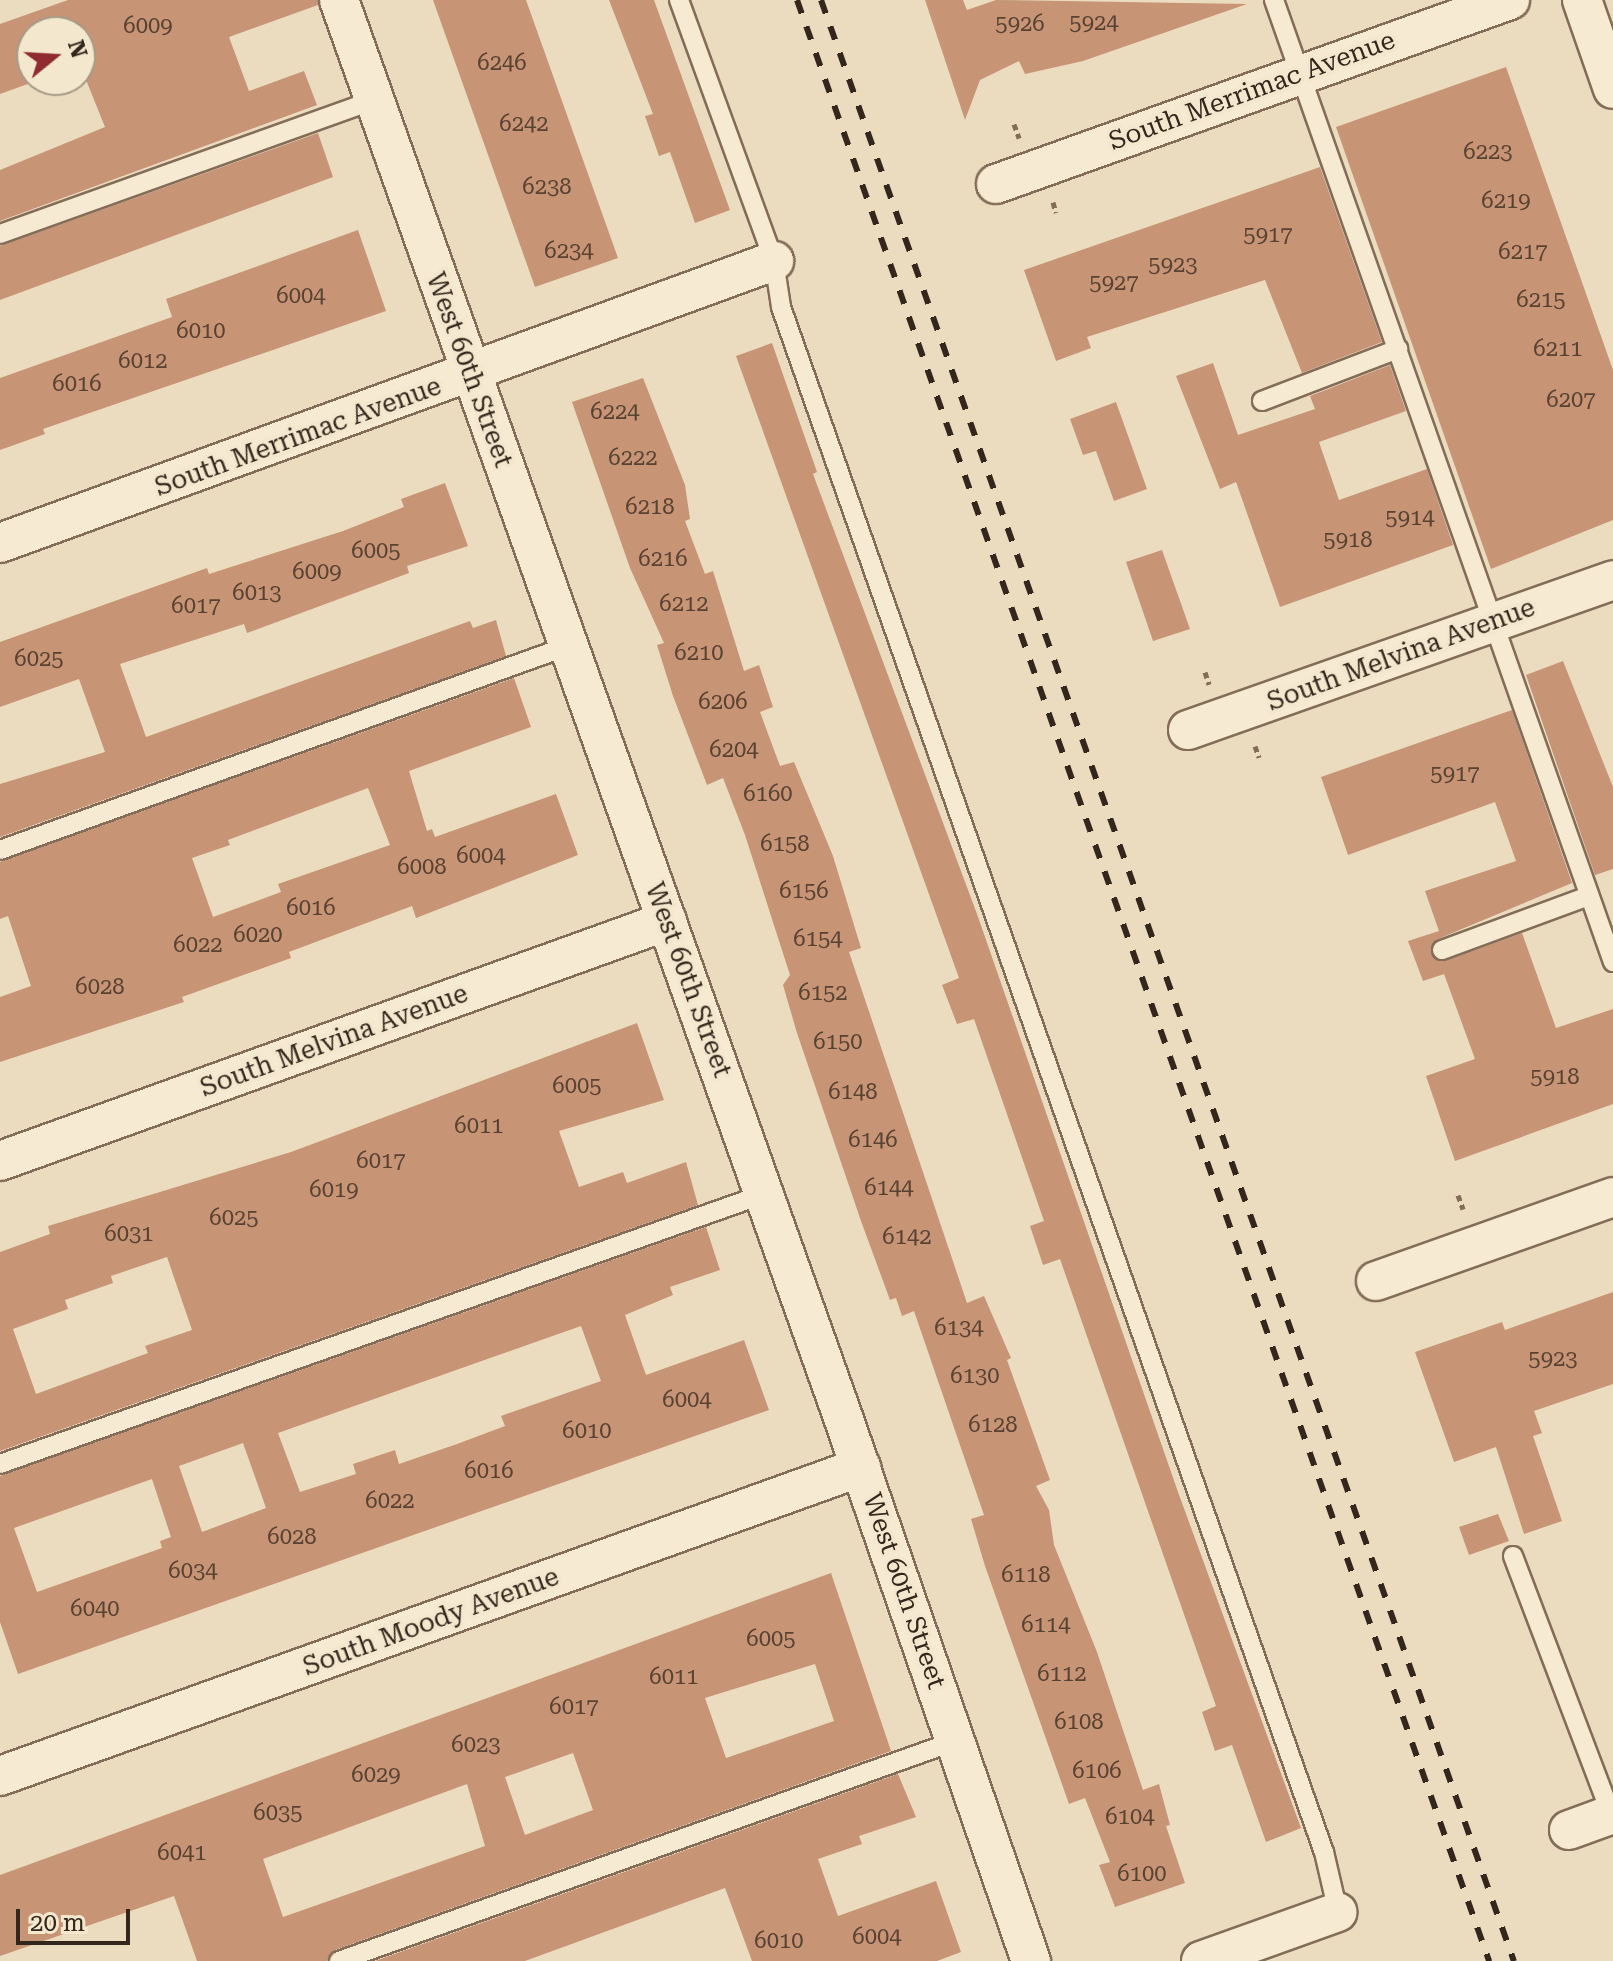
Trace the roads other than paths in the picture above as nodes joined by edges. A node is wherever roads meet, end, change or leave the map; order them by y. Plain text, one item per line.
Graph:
1 (339, 0) edge
2 (679, 0) edge
3 (1274, 0) edge
4 (1510, 0) edge
5 (1582, 0) edge
6 (1300, 74) junction
7 (1613, 89) edge
8 (374, 100) junction
9 (996, 184) dead end
10 (0, 234) edge
11 (774, 261) junction
12 (1398, 349) junction
13 (471, 376) junction
14 (1262, 401) dead end
15 (0, 543) edge
16 (1613, 580) edge
17 (1493, 622) junction
18 (568, 646) junction
19 (1188, 730) dead end
20 (0, 850) edge
21 (1589, 896) junction
22 (667, 921) junction
23 (1442, 950) dead end
24 (1613, 962) edge
25 (0, 1161) edge
26 (764, 1194) junction
27 (1613, 1197) edge
28 (1376, 1281) dead end
29 (0, 1464) edge
30 (861, 1467) junction
31 (1513, 1556) dead end
32 (955, 1741) junction
33 (0, 1776) edge
34 (1612, 1814) edge
35 (1569, 1830) dead end
36 (1338, 1912) joint
37 (339, 1961) edge
38 (1031, 1961) edge
39 (1201, 1961) edge

1 - 8 street, West 60th Street
2 - 11 lane
3 - 6 lane
4 - 6 street, South Merrimac Avenue
5 - 7 street
6 - 9 street, South Merrimac Avenue
6 - 12 lane
8 - 10 lane
8 - 13 street, West 60th Street
11 - 13 street, South Merrimac Avenue
11 - 36 lane
12 - 14 lane
12 - 17 lane
13 - 15 street, South Merrimac Avenue
13 - 18 street, West 60th Street
16 - 17 street, South Melvina Avenue
17 - 19 street, South Melvina Avenue
17 - 21 lane
18 - 20 lane
18 - 22 street, West 60th Street
21 - 23 lane
21 - 24 lane
22 - 25 street, South Melvina Avenue
22 - 26 street, West 60th Street
26 - 29 lane
26 - 30 street, West 60th Street
27 - 28 street
30 - 32 street, West 60th Street
30 - 33 street, South Moody Avenue
31 - 34 lane
32 - 37 lane
32 - 38 street, West 60th Street
34 - 35 street
36 - 39 street

